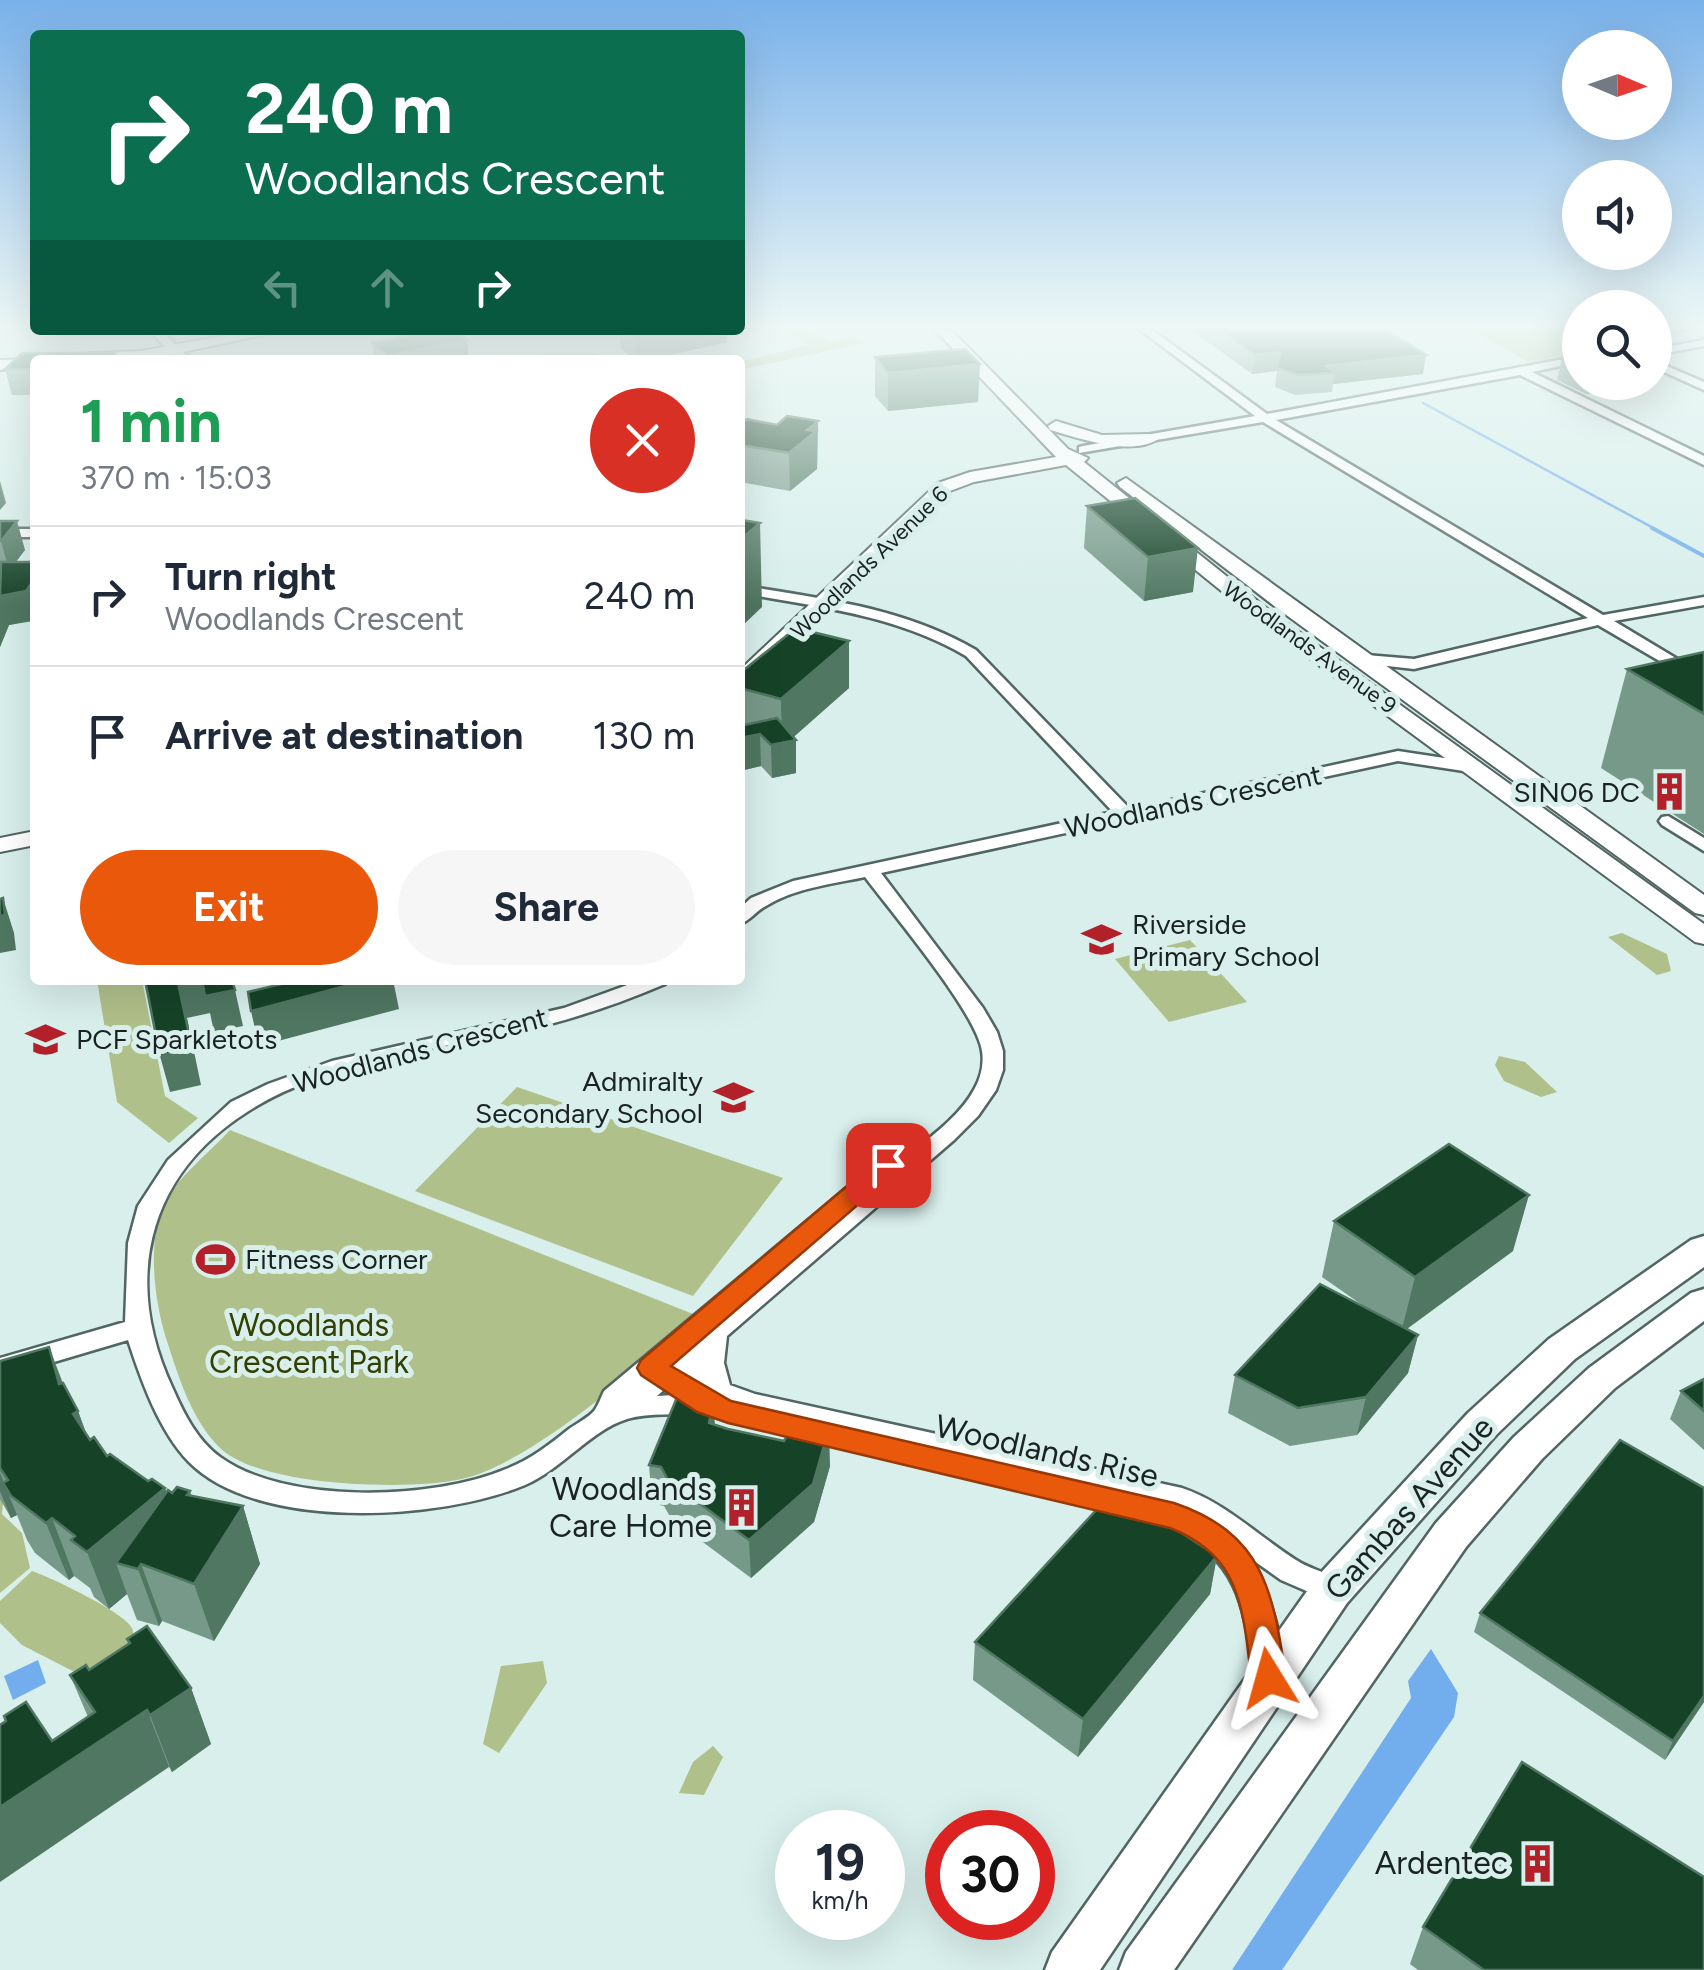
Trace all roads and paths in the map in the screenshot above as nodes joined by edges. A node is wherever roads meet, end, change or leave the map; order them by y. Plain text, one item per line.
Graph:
1 (1040, 421) edge
2 (1041, 421) edge
3 (1238, 421) edge
4 (1276, 421) junction
5 (1302, 421) edge
6 (1335, 421) edge
7 (1621, 421) edge
8 (1230, 426) junction
9 (1312, 427) junction
10 (1047, 428) junction
11 (1246, 430) junction
12 (1149, 440) junction
13 (1132, 450) junction
14 (1080, 459) junction
15 (1704, 461) edge
16 (1020, 464) junction
17 (1116, 476) junction
18 (30, 532) edge
19 (0, 533) edge
20 (745, 590) edge
21 (1570, 600) junction
22 (1704, 602) edge
23 (814, 603) junction
24 (1611, 621) junction
25 (1562, 629) junction
26 (1366, 660) junction
27 (745, 661) edge
28 (1704, 671) edge
29 (745, 677) edge
30 (1704, 682) edge
31 (1404, 688) junction
32 (1416, 724) junction
33 (1398, 756) junction
34 (1478, 768) junction
35 (1126, 815) junction
36 (1668, 822) dead end
37 (30, 826) edge
38 (0, 832) edge
39 (30, 839) edge
40 (0, 845) edge
41 (1704, 846) edge
42 (870, 872) junction
43 (1704, 907) edge
44 (745, 914) edge
45 (1704, 936) edge
46 (646, 985) edge
47 (982, 1096) junction
48 (1704, 1250) edge
49 (1704, 1302) edge
50 (136, 1328) junction
51 (715, 1335) junction
52 (665, 1366) junction
53 (0, 1368) edge
54 (714, 1398) junction
55 (615, 1412) junction
56 (1332, 1590) junction
57 (1269, 1678) junction
58 (1070, 1970) edge
59 (1144, 1970) edge

1 - 10 main road, Woodlands Avenue 9
2 - 10 main road, Woodlands Avenue 9
3 - 8 street
4 - 8 street
4 - 9 street
4 - 9 street
4 - 11 street
5 - 9 street
6 - 9 street
7 - 15 street
8 - 12 street
9 - 11 street
9 - 21 street
9 - 24 street
10 - 12 main road
10 - 14 main road, Woodlands Avenue 9
10 - 16 main road
11 - 13 street
12 - 14 street
13 - 14 street
13 - 17 main road
14 - 16 main road
14 - 16 main road, Woodlands Avenue 6
14 - 17 main road, Woodlands Avenue 9
14 - 32 main road, Woodlands Avenue 9
16 - 23 main road, Woodlands Avenue 6
17 - 26 main road, Woodlands Avenue 9
18 - 19 street
20 - 23 street
21 - 24 street
21 - 25 street
22 - 24 street
23 - 27 main road, Woodlands Avenue 6
23 - 29 main road, Woodlands Avenue 6
23 - 35 street
24 - 25 street
24 - 28 street
24 - 30 street
24 - 31 street
25 - 26 street
26 - 31 main road, Woodlands Avenue 9
31 - 43 main road, Woodlands Avenue 9
32 - 33 street
32 - 34 main road, Woodlands Avenue 9
33 - 34 street, Woodlands Crescent
33 - 35 street, Woodlands Crescent
34 - 45 main road, Woodlands Avenue 9
35 - 42 street, Woodlands Crescent
36 - 41 street
37 - 38 main road
39 - 40 main road
42 - 44 street, Woodlands Crescent
42 - 47 street
46 - 50 street, Woodlands Crescent
47 - 51 street, Woodlands Crescent
47 - 52 street, Woodlands Crescent
48 - 56 main road, Gambas Avenue
49 - 59 main road, Gambas Avenue
50 - 53 street
50 - 55 street, Woodlands Crescent
51 - 52 street, Woodlands Crescent
51 - 54 street
52 - 54 street, Woodlands Rise
52 - 55 street, Woodlands Crescent
54 - 55 street, Woodlands Rise
54 - 56 street, Woodlands Rise
54 - 57 street, Woodlands Rise
56 - 57 main road, Gambas Avenue
57 - 58 main road, Gambas Avenue

